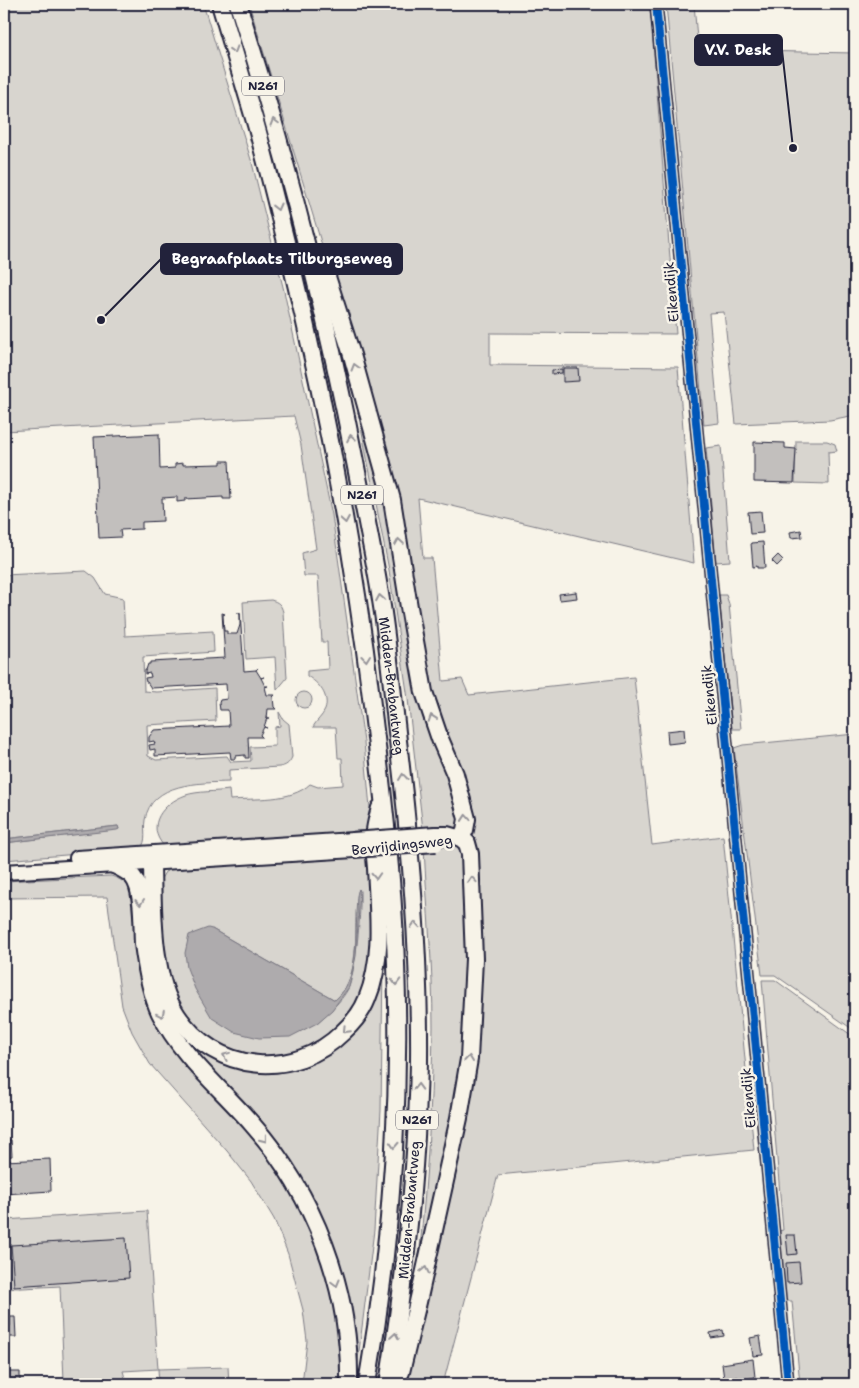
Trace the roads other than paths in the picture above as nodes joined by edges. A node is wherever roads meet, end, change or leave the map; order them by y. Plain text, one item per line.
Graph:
1 (220, 4) edge
2 (238, 4) edge
3 (656, 4) edge
4 (288, 169) junction
5 (383, 793) junction
6 (461, 838) junction
7 (353, 845) junction
8 (4, 863) edge
9 (152, 863) junction
10 (114, 865) junction
11 (4, 872) edge
12 (349, 1384) edge
13 (367, 1384) edge
14 (388, 1384) edge
15 (395, 1384) edge
16 (788, 1384) edge

1 -> 5 highway, Midden-Brabantweg / N261
4 -> 2 highway, Midden-Brabantweg / N261
3 - 16 street, Eikendijk
6 -> 4 highway, N261
14 -> 4 highway, Midden-Brabantweg / N261
5 -> 9 highway, N261
5 -> 13 highway, Midden-Brabantweg / N261
6 - 7 main road, Bevrijdingsweg, bridge
15 -> 6 highway, N261
7 - 8 main road, Bevrijdingsweg
7 - 9 main road, Bevrijdingsweg
9 - 10 main road, Bevrijdingsweg
10 - 11 main road, Bevrijdingsweg
10 -> 12 highway

